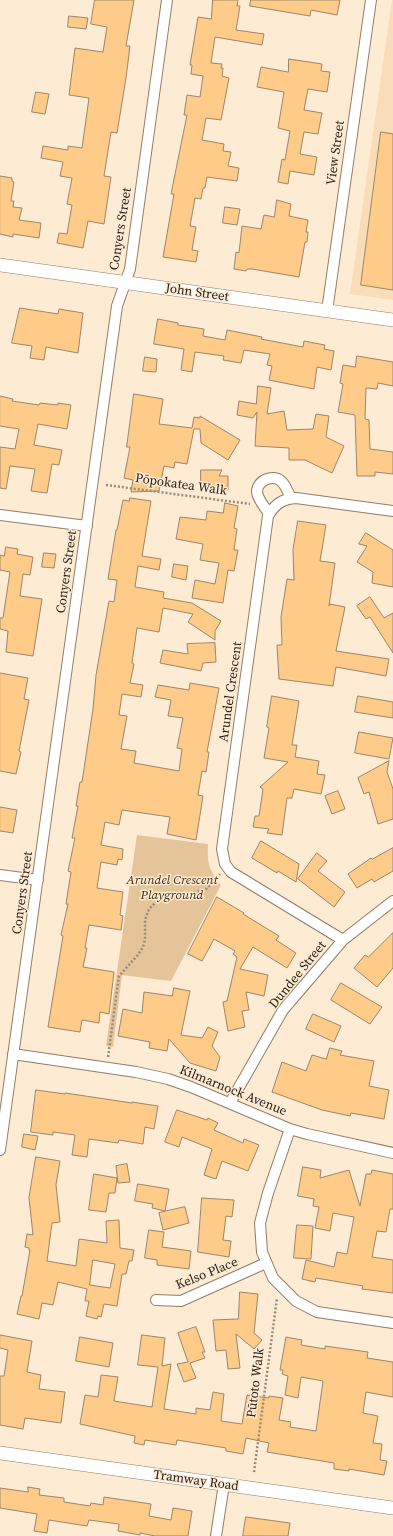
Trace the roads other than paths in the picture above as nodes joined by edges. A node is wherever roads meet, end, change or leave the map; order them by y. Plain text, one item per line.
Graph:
1 (167, 0) edge
2 (371, 0) edge
3 (0, 266) edge
4 (125, 283) junction
5 (327, 311) junction
6 (393, 320) edge
7 (291, 498) junction
8 (393, 511) edge
9 (269, 514) junction
10 (0, 515) edge
11 (87, 526) junction
12 (0, 875) edge
13 (38, 880) junction
14 (393, 901) edge
15 (343, 940) junction
16 (13, 1054) junction
17 (230, 1103) junction
18 (290, 1129) junction
19 (0, 1150) edge
20 (393, 1154) edge
21 (266, 1263) junction
22 (156, 1300) dead end
23 (393, 1323) edge
24 (0, 1453) edge
25 (224, 1484) junction
26 (393, 1508) edge
27 (216, 1536) edge

1 - 4 street, Conyers Street
2 - 5 street, View Street
3 - 4 street, John Street
4 - 5 street, John Street
4 - 11 street, Conyers Street
5 - 6 street, John Street
7 - 8 street
7 - 9 street
7 - 9 street
9 - 15 street, Arundel Crescent
10 - 11 street
11 - 13 street, Conyers Street
12 - 13 street
13 - 16 street, Conyers Street
14 - 15 street, Dundee Street
15 - 17 street, Dundee Street
16 - 17 street, Kilmarnock Avenue
16 - 19 street, Conyers Street
17 - 18 street, Kilmarnock Avenue
18 - 20 street, Kilmarnock Avenue
18 - 21 street
21 - 22 street, Kelso Place
21 - 23 street
24 - 25 street, Tramway Road
25 - 26 street, Tramway Road
25 - 27 street

